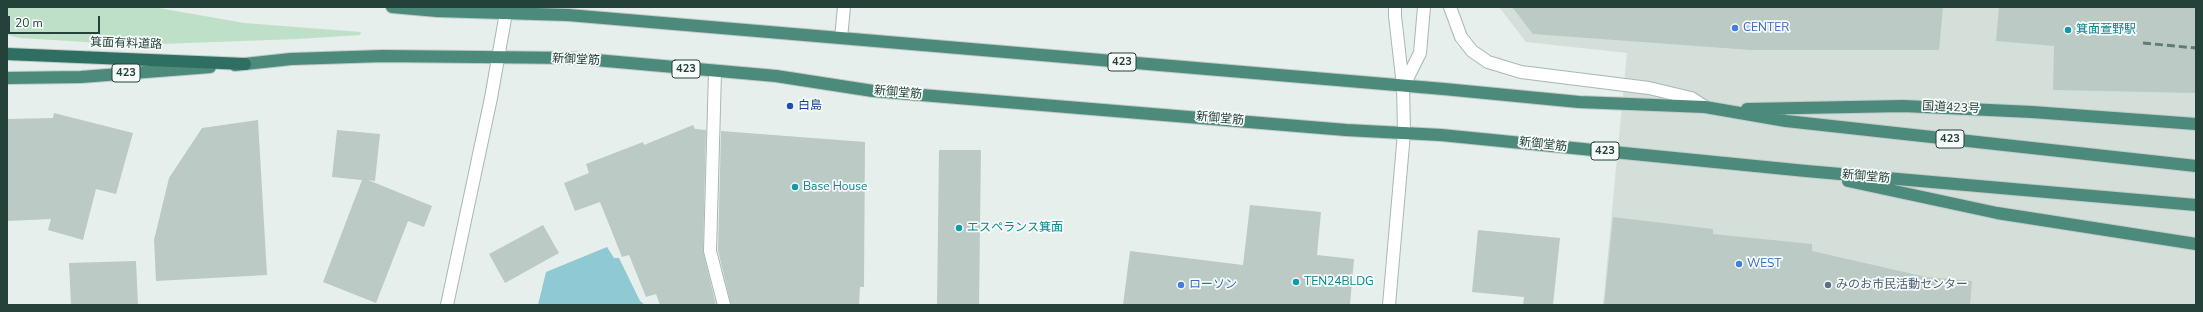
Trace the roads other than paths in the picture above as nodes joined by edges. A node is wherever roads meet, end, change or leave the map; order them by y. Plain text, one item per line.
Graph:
1 (392, 7) edge
2 (844, 7) edge
3 (1395, 7) edge
4 (1424, 7) edge
5 (1450, 7) edge
6 (507, 10) edge
7 (841, 38) junction
8 (7, 54) edge
9 (499, 57) junction
10 (244, 64) junction
11 (715, 72) junction
12 (7, 78) edge
13 (1403, 86) junction
14 (1705, 107) junction
15 (2196, 124) edge
16 (1404, 133) junction
17 (2196, 166) edge
18 (1806, 171) junction
19 (2196, 205) edge
20 (2196, 244) edge
21 (447, 305) edge
22 (724, 305) edge
23 (1389, 305) edge

1 - 6 highway, 423
2 - 7 street
3 - 13 street
4 - 13 street
5 - 14 street
6 - 7 highway, 423
6 - 9 street
7 - 13 highway, 423
8 - 10 highway, 箕面有料道路 / 423
9 - 10 highway, 新御堂筋 / 423
9 - 11 highway, 新御堂筋 / 423
9 - 21 street
10 - 12 highway, 423
11 - 16 highway, 新御堂筋 / 423
11 - 22 street
13 - 14 highway, 423
13 - 16 street
14 - 15 highway, 国道423号 / 423
14 - 17 highway, 423
16 - 18 highway, 新御堂筋 / 423
16 - 23 street
18 - 19 highway, 新御堂筋 / 423
18 - 20 highway, 423

